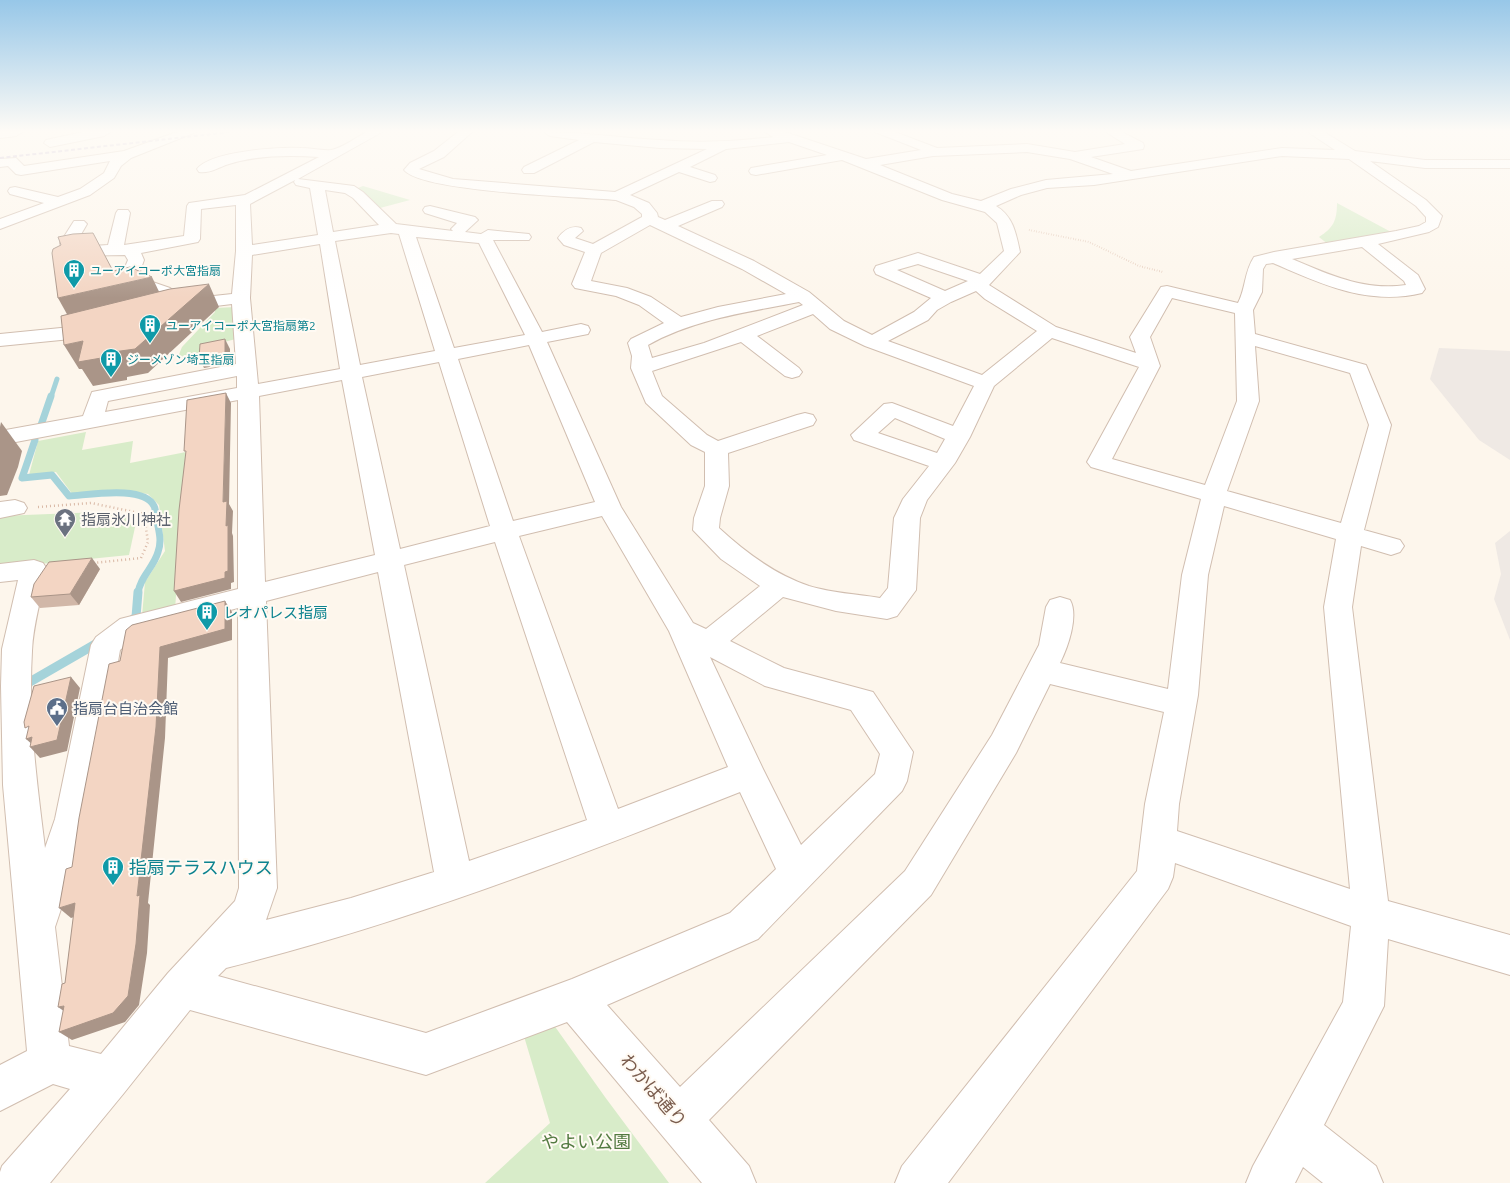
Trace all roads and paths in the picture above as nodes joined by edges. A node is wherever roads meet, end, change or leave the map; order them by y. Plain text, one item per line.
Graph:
1 (92, 187) edge
2 (270, 187) edge
3 (318, 187) edge
4 (338, 187) edge
5 (506, 187) edge
6 (637, 187) edge
7 (921, 187) edge
8 (1034, 187) edge
9 (1398, 187) edge
10 (15, 191) dead end
11 (617, 196) junction
12 (248, 199) junction
13 (59, 202) junction
14 (717, 204) dead end
15 (982, 206) junction
16 (430, 210) dead end
17 (123, 213) dead end
18 (658, 223) junction
19 (0, 224) edge
20 (79, 224) dead end
21 (1007, 226) junction
22 (398, 229) junction
23 (575, 231) dead end
24 (450, 235) junction
25 (523, 237) dead end
26 (326, 238) junction
27 (485, 239) junction
28 (1365, 241) junction
29 (123, 250) junction
30 (594, 250) junction
31 (244, 251) junction
32 (1274, 257) junction
33 (1168, 273) dead end
34 (981, 282) junction
35 (241, 298) junction
36 (945, 298) junction
37 (810, 301) junction
38 (183, 304) junction
39 (164, 309) edge
40 (118, 321) edge
41 (677, 323) junction
42 (1245, 324) junction
43 (581, 330) dead end
44 (1049, 332) junction
45 (743, 334) junction
46 (536, 338) junction
47 (0, 340) edge
48 (872, 342) junction
49 (445, 355) junction
50 (1149, 364) junction
51 (641, 368) junction
52 (351, 372) junction
53 (792, 372) dead end
54 (247, 380) junction
55 (985, 383) junction
56 (805, 420) dead end
57 (958, 437) junction
58 (0, 438) edge
59 (716, 449) junction
60 (943, 463) junction
61 (1214, 494) junction
62 (609, 507) junction
63 (8, 509) edge
64 (504, 531) junction
65 (1350, 534) junction
66 (1391, 546) dead end
67 (390, 560) junction
68 (91, 563) edge
69 (0, 573) edge
70 (780, 585) junction
71 (251, 596) junction
72 (1060, 607) dead end
73 (695, 636) junction
74 (9, 652) edge
75 (1041, 670) junction
76 (8, 689) edge
77 (1181, 704) junction
78 (748, 774) junction
79 (10, 794) edge
80 (608, 829) junction
81 (1159, 841) junction
82 (796, 873) junction
83 (455, 883) junction
84 (1371, 915) junction
85 (36, 926) junction
86 (214, 951) junction
87 (1510, 955) edge
88 (182, 987) junction
89 (574, 999) junction
90 (50, 1062) junction
91 (109, 1078) junction
92 (0, 1089) edge
93 (680, 1119) junction
94 (1297, 1132) junction
95 (19, 1183) edge
96 (732, 1183) edge
97 (920, 1183) edge
98 (1270, 1183) edge
99 (1359, 1183) edge

1 - 13 street
2 - 12 street
3 - 26 street
4 - 22 street
5 - 11 street
6 - 11 street
7 - 15 street
8 - 15 street
9 - 28 street
10 - 13 street
11 - 18 street
12 - 29 street
12 - 31 street
13 - 19 street
14 - 18 street
15 - 21 street
16 - 24 street
17 - 29 street
18 - 30 street
18 - 37 street
20 - 29 street
21 - 33 path
21 - 34 street
22 - 24 street
22 - 26 street
22 - 49 street
23 - 30 street
24 - 27 street
25 - 27 street
26 - 31 street
26 - 52 street
27 - 46 street
28 - 32 street
28 - 32 street
29 - 38 street
30 - 41 street
31 - 35 street
32 - 42 street
34 - 36 street
34 - 36 street
34 - 44 street
35 - 38 street
35 - 54 street
36 - 48 street
37 - 41 street
37 - 45 street
37 - 48 street
38 - 39 street
40 - 47 street
41 - 51 street
42 - 50 street
42 - 61 street
42 - 65 street
43 - 46 street
44 - 50 street
44 - 55 street
45 - 51 street
45 - 53 street
46 - 49 street
46 - 62 street
48 - 55 street
49 - 52 street
49 - 64 street
50 - 61 street
51 - 59 street
52 - 54 street
52 - 67 street
54 - 58 street
54 - 71 street
55 - 57 street
56 - 59 street
57 - 60 street
57 - 60 street
59 - 70 street
60 - 70 street
61 - 65 street
61 - 77 street
62 - 64 street
62 - 73 street
63 - 68 path
64 - 67 street
64 - 80 street
65 - 66 street
65 - 84 street
67 - 71 street
67 - 83 street
69 - 74 street
70 - 73 street
71 - 85 street
71 - 86 street
72 - 75 street
73 - 78 street
73 - 82 street
74 - 76 street
75 - 77 street
75 - 93 street
76 - 79 street
77 - 81 street
78 - 80 street
78 - 82 street
79 - 85 street
80 - 83 street
81 - 84 street
81 - 97 street
82 - 89 street
83 - 86 street
84 - 87 street
84 - 94 street
85 - 90 street
86 - 88 street
88 - 89 street
88 - 91 street
89 - 93 street, わかば通り
90 - 91 street
90 - 92 street
91 - 95 street
93 - 96 street, わかば通り
94 - 98 street
94 - 99 street

